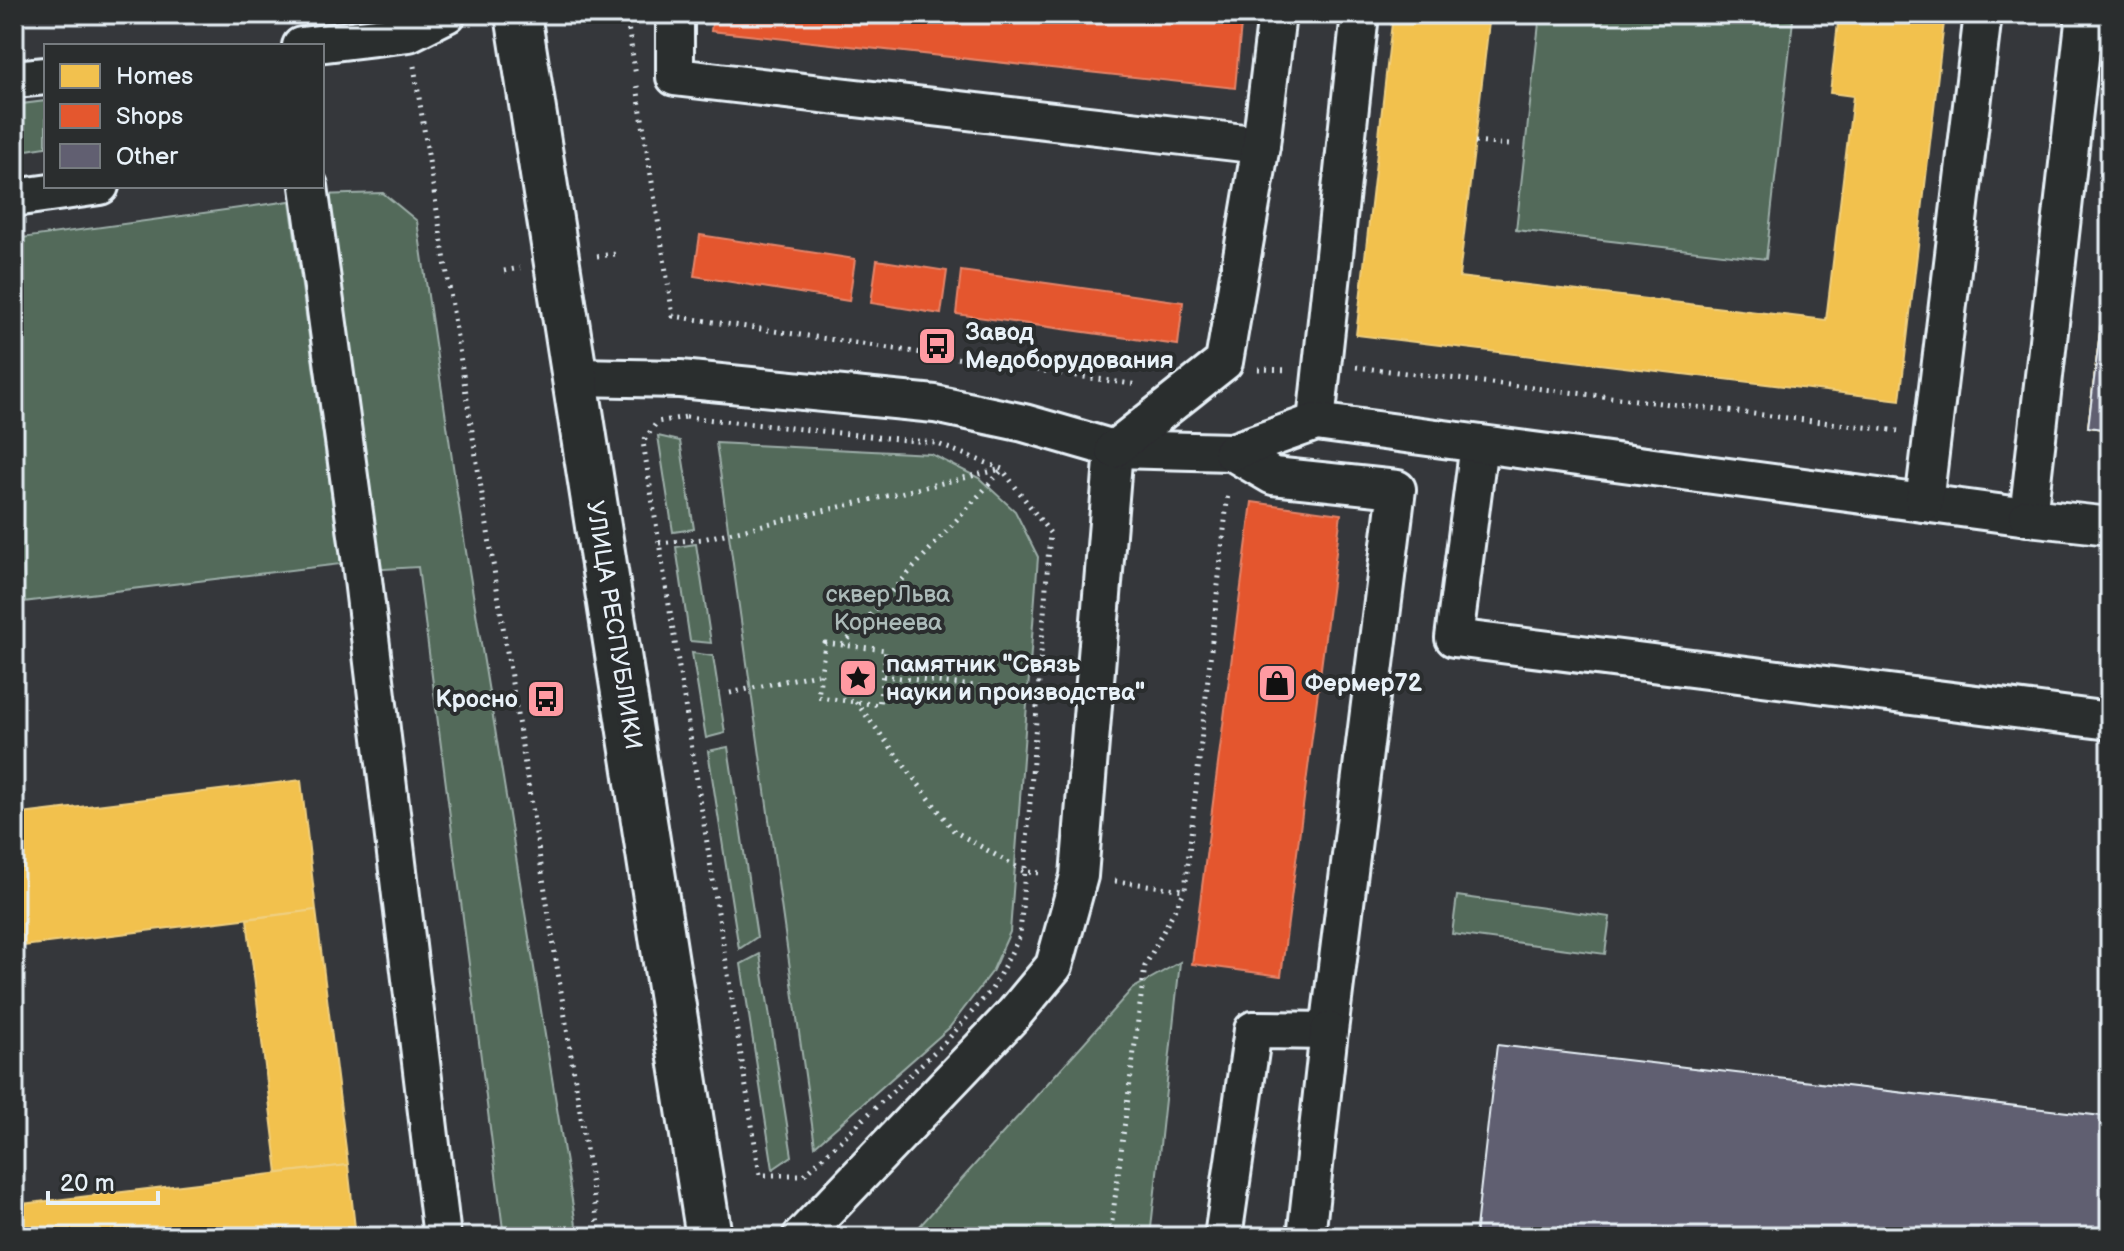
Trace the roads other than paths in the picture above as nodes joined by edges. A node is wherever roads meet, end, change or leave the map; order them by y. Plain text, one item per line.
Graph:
1 (447, 14) edge
2 (518, 14) edge
3 (675, 14) edge
4 (1277, 14) edge
5 (1360, 14) edge
6 (1983, 14) edge
7 (2085, 14) edge
8 (318, 44) edge
9 (44, 76) edge
10 (14, 79) edge
11 (1261, 145) junction
12 (86, 188) edge
13 (309, 188) edge
14 (14, 198) edge
15 (576, 377) junction
16 (1316, 422) junction
17 (1479, 444) junction
18 (1114, 449) junction
19 (1232, 452) junction
20 (1924, 503) junction
21 (2028, 517) junction
22 (2110, 526) edge
23 (2110, 721) edge
24 (1329, 1031) junction
25 (442, 1237) edge
26 (709, 1237) edge
27 (801, 1237) edge
28 (1223, 1237) edge
29 (1306, 1237) edge

1 - 8 lane
2 - 15 main road, УЛИЦА РЕСПУБЛИКИ
3 - 11 lane
4 - 11 lane
5 - 16 lane
6 - 20 lane
7 - 21 lane
9 - 10 lane
11 - 18 lane
12 - 14 lane
13 - 25 lane
15 - 18 lane
15 - 26 main road, УЛИЦА РЕСПУБЛИКИ
16 - 17 lane
16 - 19 lane
17 - 20 lane
17 - 23 lane
18 - 19 lane
18 - 27 lane
19 - 24 lane
20 - 21 lane
21 - 22 lane
24 - 28 lane
24 - 29 lane

